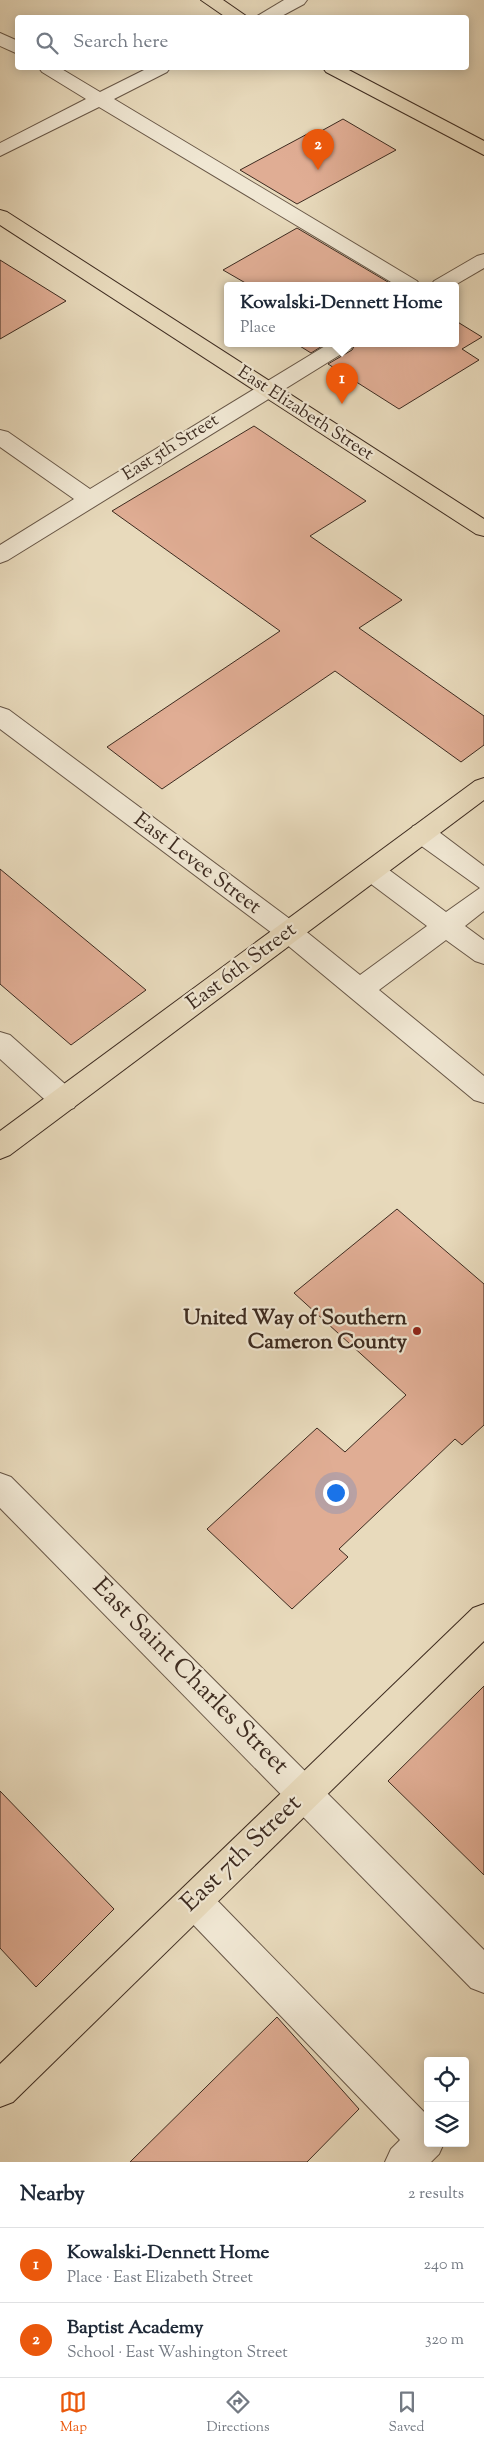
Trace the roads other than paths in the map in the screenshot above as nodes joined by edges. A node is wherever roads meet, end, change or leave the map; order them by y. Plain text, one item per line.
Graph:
1 (210, 0) edge
2 (298, 0) edge
3 (235, 15) edge
4 (268, 15) edge
5 (0, 38) edge
6 (15, 47) edge
7 (51, 70) edge
8 (156, 70) edge
9 (336, 70) edge
10 (98, 98) junction
11 (484, 149) edge
12 (0, 150) edge
13 (0, 216) edge
14 (484, 260) edge
15 (405, 282) edge
16 (446, 282) edge
17 (337, 347) edge
18 (266, 389) junction
19 (0, 437) edge
20 (89, 499) junction
21 (484, 529) edge
22 (0, 555) edge
23 (0, 716) edge
24 (484, 787) edge
25 (422, 833) junction
26 (372, 871) junction
27 (484, 880) edge
28 (484, 897) edge
29 (446, 926) junction
30 (289, 932) junction
31 (484, 954) edge
32 (360, 990) junction
33 (0, 1043) edge
34 (484, 1092) edge
35 (64, 1100) junction
36 (0, 1147) edge
37 (0, 1487) edge
38 (484, 1619) edge
39 (305, 1793) junction
40 (194, 1901) junction
41 (484, 1975) edge
42 (1, 2086) edge
43 (404, 2162) edge

1 - 3 main road
2 - 4 street
5 - 6 street
7 - 10 street
8 - 10 street
9 - 11 main road
10 - 12 street
10 - 15 street
13 - 18 main road, East Elizabeth Street
14 - 16 street
17 - 18 street, East 5th Street
18 - 20 street, East 5th Street
18 - 21 main road, East Elizabeth Street
19 - 20 street
20 - 22 street, East 5th Street
23 - 30 street, East Levee Street
24 - 25 main road, East 6th Street
25 - 26 main road, East 6th Street
25 - 27 street
26 - 29 street
26 - 30 main road, East 6th Street
28 - 29 street
29 - 31 street
29 - 32 street
30 - 32 street, East Levee Street
30 - 35 main road, East 6th Street
32 - 34 street, East Levee Street
33 - 35 street
35 - 36 main road, East 6th Street
37 - 39 street, East Saint Charles Street
38 - 39 main road, East 7th Street
39 - 40 main road, East 7th Street
39 - 41 street, East Saint Charles Street
40 - 42 main road, East 7th Street
40 - 43 street

